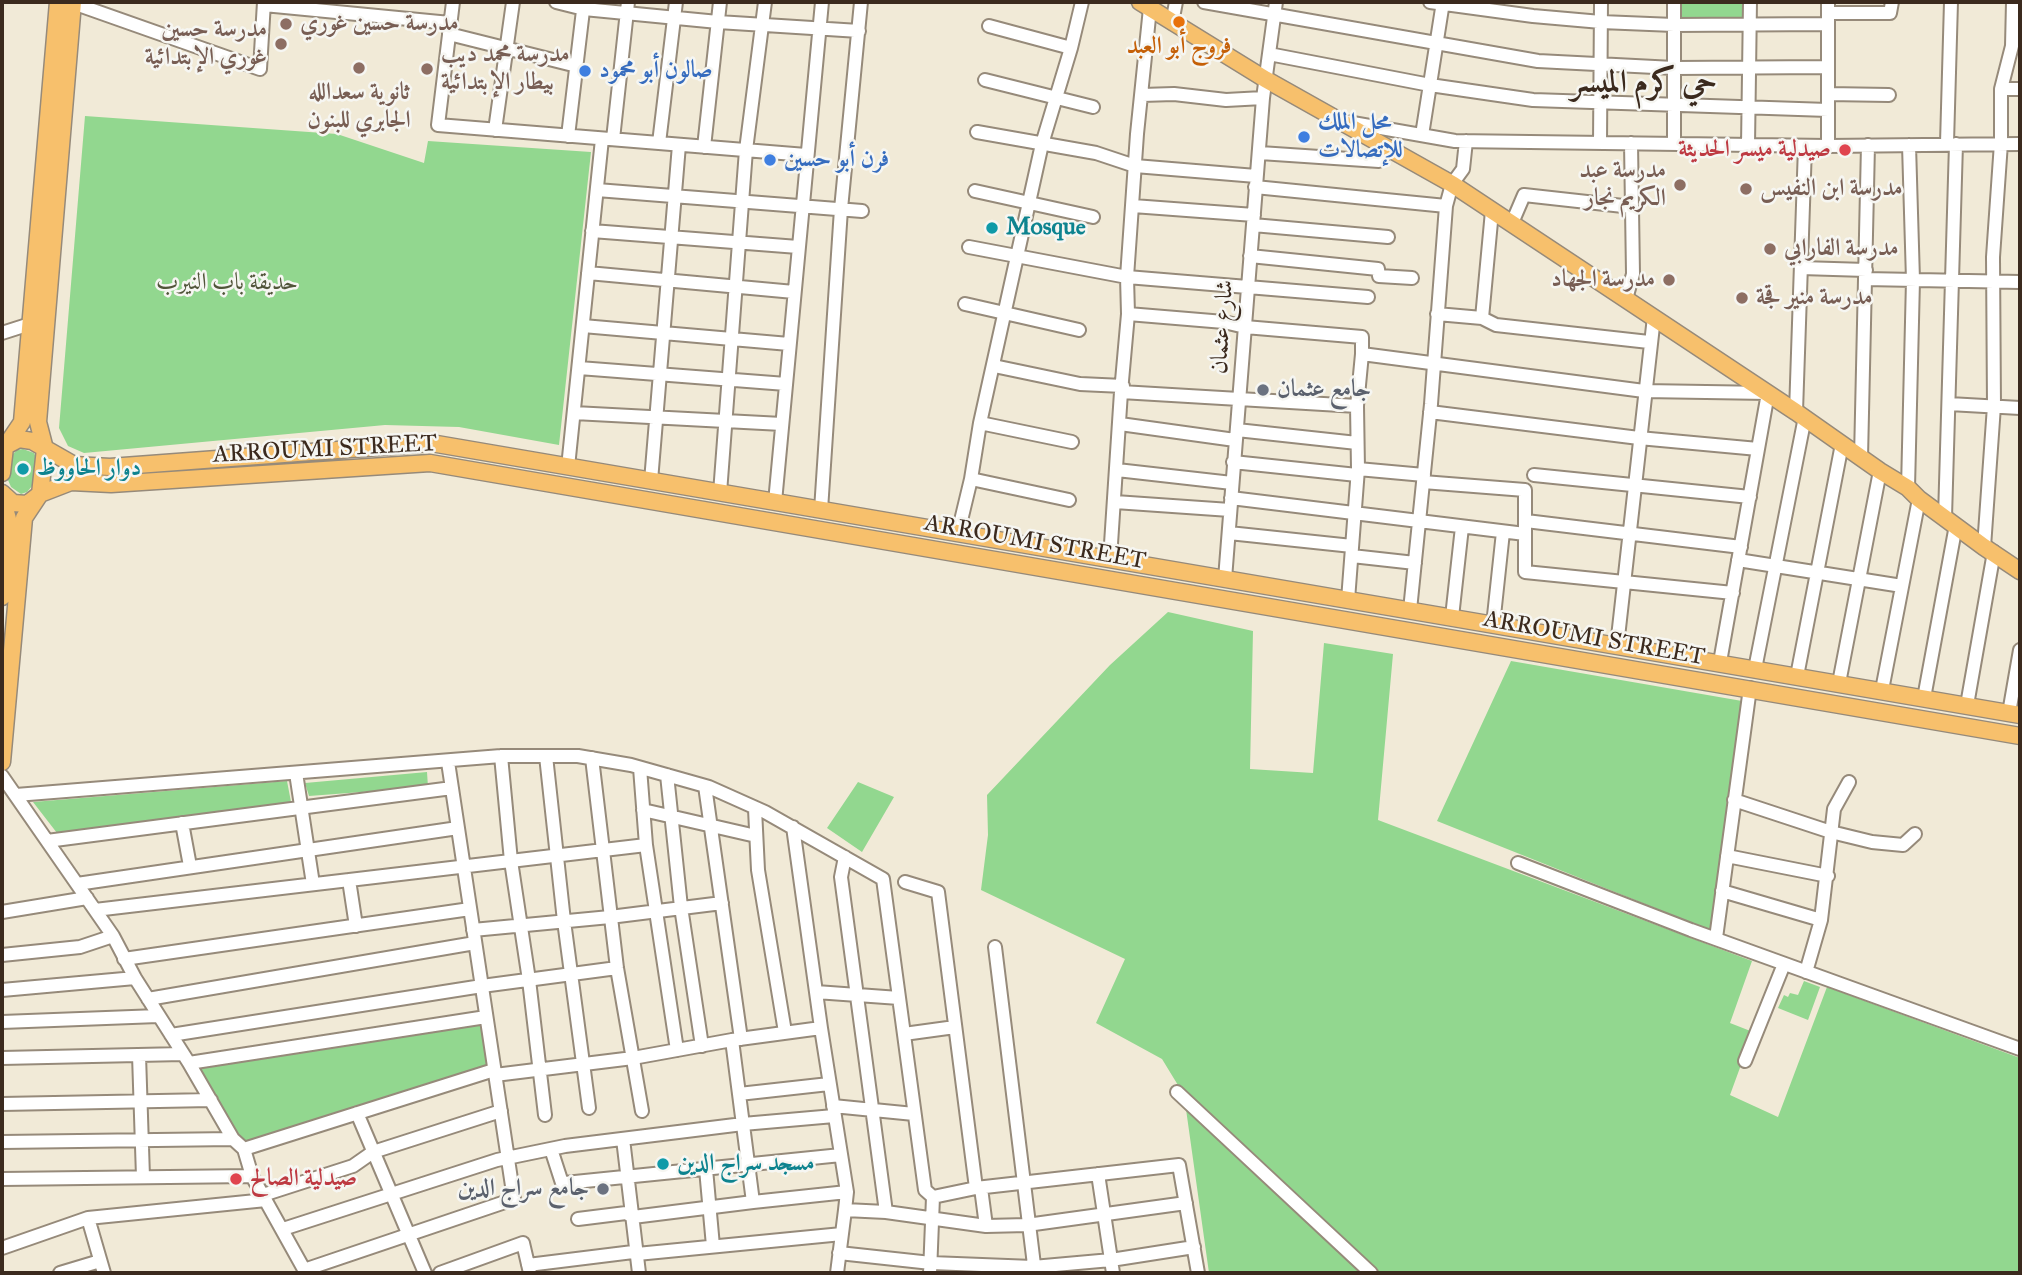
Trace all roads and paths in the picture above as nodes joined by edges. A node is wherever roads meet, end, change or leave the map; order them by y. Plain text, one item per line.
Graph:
1 (58, 2) edge
2 (73, 2) edge
3 (399, 2) edge
4 (453, 2) edge
5 (513, 2) edge
6 (556, 2) edge
7 (676, 2) edge
8 (720, 2) edge
9 (765, 2) edge
10 (822, 2) edge
11 (861, 2) edge
12 (1082, 2) edge
13 (1176, 2) edge
14 (1204, 2) edge
15 (1601, 2) edge
16 (1674, 2) edge
17 (1750, 2) edge
18 (1892, 2) edge
19 (1951, 2) edge
20 (2013, 2) edge
21 (1439, 3) edge
22 (264, 4) edge
23 (584, 5) edge
24 (1145, 5) edge
25 (325, 6) edge
26 (628, 8) edge
27 (1275, 8) edge
28 (1828, 13) edge
29 (397, 16) junction
30 (674, 18) junction
31 (718, 22) junction
32 (1601, 22) junction
33 (1172, 23) junction
34 (1750, 23) junction
35 (762, 24) junction
36 (1674, 25) junction
37 (989, 26) dead end
38 (450, 28) junction
39 (820, 29) junction
40 (859, 31) junction
41 (1436, 44) junction
42 (2016, 46) edge
43 (506, 48) junction
44 (1071, 48) junction
45 (1269, 54) junction
46 (1600, 65) junction
47 (577, 66) junction
48 (1749, 67) junction
49 (1828, 67) junction
50 (1674, 68) junction
51 (1265, 79) junction
52 (985, 80) dead end
53 (1430, 85) junction
54 (2001, 89) junction
55 (2020, 89) edge
56 (1828, 94) junction
57 (1142, 95) junction
58 (1889, 95) dead end
59 (1056, 97) junction
60 (1263, 98) junction
61 (1600, 102) junction
62 (1674, 105) junction
63 (1093, 107) dead end
64 (1749, 107) junction
65 (1828, 110) junction
66 (1340, 121) junction
67 (495, 130) junction
68 (977, 132) dead end
69 (1422, 135) junction
70 (568, 136) junction
71 (607, 139) junction
72 (1466, 141) junction
73 (659, 143) junction
74 (1600, 143) junction
75 (2001, 143) junction
76 (1042, 144) junction
77 (1630, 144) junction
78 (1674, 144) junction
79 (1951, 144) junction
80 (2020, 144) edge
81 (678, 145) junction
82 (1748, 145) junction
83 (1868, 145) junction
84 (1909, 145) junction
85 (1805, 146) junction
86 (1828, 146) junction
87 (704, 147) junction
88 (1389, 149) junction
89 (746, 150) junction
90 (1260, 153) junction
91 (806, 155) junction
92 (1135, 166) junction
93 (1256, 182) junction
94 (1452, 184) junction
95 (597, 190) junction
96 (975, 191) dead end
97 (674, 196) junction
98 (742, 202) junction
99 (1031, 203) junction
100 (801, 206) junction
101 (1133, 206) junction
102 (1446, 206) junction
103 (1632, 207) junction
104 (841, 209) junction
105 (862, 211) dead end
106 (1492, 211) junction
107 (1093, 218) dead end
108 (1253, 220) junction
109 (1512, 223) junction
110 (592, 231) junction
111 (671, 237) junction
112 (1388, 237) dead end
113 (739, 242) junction
114 (798, 247) junction
115 (969, 247) dead end
116 (1250, 256) junction
117 (1018, 257) junction
118 (1801, 268) junction
119 (588, 273) junction
120 (1866, 274) junction
121 (1127, 277) junction
122 (1412, 278) dead end
123 (1913, 280) junction
124 (667, 281) junction
125 (1992, 281) junction
126 (1952, 282) junction
127 (2020, 282) edge
128 (1248, 286) junction
129 (736, 287) junction
130 (794, 292) junction
131 (1368, 297) dead end
132 (1626, 299) junction
133 (965, 304) dead end
134 (1005, 314) junction
135 (1128, 314) junction
136 (1437, 314) junction
137 (1654, 317) junction
138 (1482, 318) junction
139 (30, 324) junction
140 (583, 326) junction
141 (1245, 327) junction
142 (1079, 330) dead end
143 (2, 332) edge
144 (663, 333) junction
145 (732, 339) junction
146 (1649, 342) junction
147 (789, 344) junction
148 (1362, 354) junction
149 (1433, 362) junction
150 (994, 366) junction
151 (579, 368) junction
152 (660, 374) junction
153 (729, 379) junction
154 (786, 384) junction
155 (1122, 389) junction
156 (1644, 391) junction
157 (1768, 393) junction
158 (1239, 400) junction
159 (1949, 404) junction
160 (1994, 405) junction
161 (1357, 406) junction
162 (2020, 408) edge
163 (1430, 412) junction
164 (574, 413) junction
165 (1800, 414) junction
166 (656, 417) junction
167 (725, 421) junction
168 (980, 423) junction
169 (782, 424) junction
170 (1120, 424) junction
171 (1236, 435) junction
172 (1639, 438) junction
173 (1072, 442) dead end
174 (1357, 443) junction
175 (1842, 444) junction
176 (3, 448) edge
177 (45, 449) junction
178 (1758, 449) junction
179 (1861, 458) junction
180 (1233, 462) junction
181 (568, 467) junction
182 (1117, 470) junction
183 (1880, 471) junction
184 (2, 472) edge
185 (1358, 472) junction
186 (1534, 475) dead end
187 (1423, 478) junction
188 (971, 479) junction
189 (651, 481) junction
190 (1232, 482) junction
191 (1634, 484) junction
192 (2, 493) edge
193 (720, 493) junction
194 (1913, 493) junction
195 (40, 494) junction
196 (1750, 497) junction
197 (2, 498) edge
198 (1069, 500) dead end
199 (775, 502) junction
200 (1115, 502) junction
201 (1231, 504) junction
202 (821, 510) junction
203 (1354, 512) junction
204 (1419, 520) junction
205 (1951, 521) junction
206 (1462, 527) junction
207 (1526, 528) junction
208 (1503, 532) junction
209 (958, 533) junction
210 (1229, 533) junction
211 (1629, 534) junction
212 (1989, 550) junction
213 (1352, 551) junction
214 (1740, 554) junction
215 (1110, 559) junction
216 (1415, 563) junction
217 (1776, 565) junction
218 (1817, 571) junction
219 (2020, 571) edge
220 (1859, 578) junction
221 (1225, 579) junction
222 (1624, 584) junction
223 (1902, 586) junction
224 (1733, 593) junction
225 (2, 597) edge
226 (1348, 600) junction
227 (1410, 610) junction
228 (1452, 617) junction
229 (1493, 625) junction
230 (1617, 646) junction
231 (2020, 650) edge
232 (1720, 663) junction
233 (1755, 669) junction
234 (1797, 676) junction
235 (1839, 683) junction
236 (1750, 688) junction
237 (1882, 690) junction
238 (1924, 698) junction
239 (1967, 705) junction
240 (2015, 714) edge
241 (2020, 736) edge
242 (501, 756) junction
243 (546, 756) junction
244 (592, 758) junction
245 (2, 762) edge
246 (448, 762) junction
247 (640, 768) junction
248 (296, 773) junction
249 (667, 775) junction
250 (2, 776) edge
251 (1849, 782) dead end
252 (705, 786) junction
253 (452, 788) junction
254 (16, 795) junction
255 (1734, 800) junction
256 (302, 806) junction
257 (755, 809) junction
258 (643, 810) junction
259 (671, 817) junction
260 (182, 823) junction
261 (711, 826) junction
262 (793, 827) junction
263 (458, 828) junction
264 (1831, 832) junction
265 (1915, 834) dead end
266 (755, 836) junction
267 (47, 841) junction
268 (646, 845) junction
269 (307, 849) junction
270 (601, 850) junction
271 (557, 856) junction
272 (1727, 856) junction
273 (845, 858) junction
274 (510, 861) junction
275 (1518, 863) dead end
276 (190, 866) junction
277 (464, 867) junction
278 (1828, 876) junction
279 (349, 880) junction
280 (905, 882) dead end
281 (77, 884) junction
282 (313, 884) junction
283 (1722, 891) junction
284 (87, 898) junction
285 (722, 902) junction
286 (681, 907) junction
287 (470, 909) junction
288 (95, 910) junction
289 (655, 910) junction
290 (2, 912) edge
291 (610, 917) junction
292 (1821, 920) junction
293 (564, 921) junction
294 (520, 925) junction
295 (356, 926) junction
296 (113, 936) junction
297 (474, 936) junction
298 (1716, 938) junction
299 (995, 947) dead end
300 (2, 955) edge
301 (124, 959) junction
302 (1784, 964) junction
303 (617, 968) junction
304 (1806, 972) junction
305 (572, 974) junction
306 (135, 978) junction
307 (529, 979) junction
308 (482, 986) junction
309 (2, 990) edge
310 (816, 992) junction
311 (858, 995) junction
312 (899, 998) junction
313 (148, 999) junction
314 (158, 1016) junction
315 (486, 1017) junction
316 (2, 1022) edge
317 (955, 1027) junction
318 (821, 1028) junction
319 (785, 1032) junction
320 (904, 1034) junction
321 (171, 1035) junction
322 (736, 1040) junction
323 (702, 1045) junction
324 (2020, 1049) edge
325 (677, 1050) junction
326 (139, 1055) junction
327 (2, 1058) edge
328 (186, 1058) junction
329 (632, 1058) junction
330 (1745, 1061) dead end
331 (582, 1064) junction
332 (539, 1069) junction
333 (495, 1073) junction
334 (830, 1084) junction
335 (1177, 1092) dead end
336 (739, 1094) junction
337 (211, 1100) junction
338 (141, 1102) junction
339 (2, 1104) edge
340 (589, 1108) dead end
341 (873, 1110) junction
342 (500, 1111) junction
343 (642, 1111) dead end
344 (834, 1111) junction
345 (357, 1112) junction
346 (914, 1114) junction
347 (545, 1115) dead end
348 (743, 1124) junction
349 (233, 1139) junction
350 (623, 1139) junction
351 (142, 1140) junction
352 (2, 1142) edge
353 (244, 1149) junction
354 (551, 1149) junction
355 (373, 1152) junction
356 (841, 1154) junction
357 (506, 1160) junction
358 (748, 1166) junction
359 (706, 1169) junction
360 (1098, 1174) junction
361 (252, 1176) junction
362 (143, 1177) junction
363 (628, 1177) junction
364 (2, 1179) edge
365 (1023, 1184) junction
366 (979, 1188) junction
367 (847, 1192) junction
368 (393, 1194) junction
369 (933, 1196) junction
370 (264, 1198) junction
371 (753, 1202) junction
372 (1186, 1203) junction
373 (708, 1209) junction
374 (845, 1210) junction
375 (886, 1212) junction
376 (1104, 1214) junction
377 (633, 1217) junction
378 (88, 1218) junction
379 (578, 1219) dead end
380 (933, 1219) junction
381 (1027, 1225) junction
382 (986, 1226) junction
383 (283, 1229) junction
384 (410, 1234) junction
385 (842, 1234) junction
386 (713, 1246) junction
387 (1194, 1247) junction
388 (2, 1248) edge
389 (839, 1253) junction
390 (637, 1254) junction
391 (1111, 1260) junction
392 (102, 1267) edge
393 (930, 1268) edge
394 (529, 1269) edge
395 (1034, 1270) edge
396 (305, 1272) edge
397 (60, 1273) edge
398 (425, 1273) edge
399 (440, 1273) edge
400 (639, 1273) edge
401 (837, 1273) edge
402 (1113, 1273) edge
403 (1198, 1273) edge
404 (1371, 1273) edge

1 - 139 main road
2 - 22 street
2 - 177 main road
3 - 29 street
4 - 38 street
5 - 43 street
6 - 23 street
7 - 30 street
8 - 31 street
9 - 35 street
10 - 39 street
11 - 40 street
12 - 44 street
13 - 33 street
14 - 27 street
15 - 32 street
16 - 36 street
17 - 34 street
18 - 28 street
19 - 79 street
20 - 42 street
21 - 32 street
21 - 41 street
22 - 25 street
23 - 26 street
23 - 47 street
24 - 33 main road
24 - 57 street
25 - 29 street
26 - 30 street
26 - 71 street
27 - 41 street
27 - 45 street, شارع عثمان
28 - 34 street
28 - 49 street
29 - 38 street
30 - 31 street
30 - 73 street
31 - 35 street
31 - 87 street
32 - 36 street
32 - 46 street
33 - 51 main road
34 - 36 street
34 - 48 street
35 - 39 street
35 - 89 street
36 - 50 street
37 - 44 street
38 - 43 street
38 - 67 street
39 - 40 street
39 - 91 street
40 - 104 street
41 - 46 street
41 - 53 street
42 - 54 street
43 - 47 street
43 - 67 street
44 - 59 street
45 - 51 street, شارع عثمان
45 - 53 street
46 - 50 street
46 - 61 street
47 - 70 street
48 - 49 street
48 - 50 street
48 - 64 street
49 - 56 street
50 - 62 street
51 - 60 street, شارع عثمان
51 - 66 main road
52 - 59 street
53 - 61 street
53 - 69 street
54 - 55 street
54 - 75 street
56 - 58 street
56 - 65 street
57 - 60 street
57 - 92 street
59 - 63 street
59 - 76 street
60 - 90 street, شارع عثمان
61 - 62 street
61 - 74 street
62 - 64 street
62 - 78 street
64 - 65 street
64 - 82 street
65 - 86 street
66 - 69 street
66 - 88 main road
67 - 70 street
68 - 76 street
69 - 72 street
70 - 71 street
71 - 73 street
71 - 95 street
72 - 74 street
72 - 94 street
73 - 81 street
74 - 77 street
75 - 79 street
75 - 80 street
75 - 125 street
76 - 92 street
76 - 99 street
77 - 78 street
77 - 103 street
78 - 82 street
79 - 84 street
79 - 126 street
81 - 87 street
81 - 97 street
82 - 85 street
83 - 84 street
83 - 86 street
83 - 120 street
84 - 123 street
85 - 86 street
85 - 118 street
87 - 89 street
88 - 90 street
88 - 94 main road
89 - 91 street
89 - 98 street
90 - 93 street, شارع عثمان
91 - 100 street
92 - 93 street
92 - 101 street
93 - 102 street
93 - 108 street, شارع عثمان
94 - 102 street
94 - 106 main road
95 - 97 street
95 - 110 street
96 - 99 street
97 - 98 street
97 - 111 street
98 - 100 street
98 - 113 street
99 - 107 street
99 - 117 street
100 - 104 street
100 - 114 street
101 - 108 street
101 - 121 street
102 - 136 street
103 - 109 street
103 - 132 street
104 - 105 street
104 - 202 street
106 - 109 main road
106 - 138 street
108 - 112 street
108 - 116 street, شارع عثمان
109 - 132 main road
110 - 111 street
110 - 119 street
111 - 113 street
111 - 124 street
113 - 114 street
113 - 129 street
114 - 130 street
115 - 117 street
116 - 122 street
116 - 128 street, شارع عثمان
117 - 121 street
117 - 134 street
118 - 120 street
118 - 165 street
119 - 124 street
119 - 140 street
120 - 123 street
120 - 179 street
121 - 128 street
121 - 135 street
123 - 126 street
123 - 194 street
124 - 129 street
124 - 144 street
125 - 126 street
125 - 127 street
125 - 160 street
126 - 159 street
128 - 131 street
128 - 141 street, شارع عثمان
129 - 130 street
129 - 145 street
130 - 147 street
132 - 137 main road
133 - 134 street
134 - 142 street
134 - 150 street
135 - 141 street
135 - 155 street
136 - 138 street
136 - 149 street
137 - 146 street
137 - 157 main road
138 - 146 street
139 - 143 street
139 - 176 main road
140 - 144 street
140 - 151 street
141 - 148 street
141 - 158 street, شارع عثمان
144 - 145 street
144 - 152 street
145 - 147 street
145 - 153 street
146 - 156 street
147 - 154 street
148 - 149 street
148 - 161 street
149 - 156 street
149 - 163 street
150 - 155 street
150 - 168 street
151 - 152 street
151 - 164 street
152 - 153 street
152 - 166 street
153 - 154 street
153 - 167 street
154 - 169 street
155 - 158 street
155 - 170 street
156 - 157 street
156 - 172 street
157 - 165 main road
157 - 178 street
158 - 161 street
158 - 171 street, شارع عثمان
159 - 160 street
159 - 205 street
160 - 162 street
160 - 212 street
161 - 174 street
163 - 172 street
163 - 187 street
164 - 166 street
164 - 181 street
165 - 175 main road
165 - 217 street
166 - 167 street
166 - 189 street
167 - 169 street
167 - 193 street
168 - 173 street
168 - 188 street
169 - 199 street
170 - 171 street
170 - 182 street
171 - 174 street
171 - 180 street, شارع عثمان
172 - 178 street
172 - 191 street
174 - 185 street
175 - 179 main road
175 - 218 street
176 - 177 main road
176 - 184 main road
177 - 181 main road, ARROUMI STREET
177 - 195 main road
178 - 196 street
179 - 183 main road
180 - 185 street
180 - 190 street, شارع عثمان
181 - 189 main road, ARROUMI STREET
182 - 190 street
182 - 200 street
183 - 194 main road
183 - 220 street
185 - 187 street
185 - 203 street
186 - 191 street
187 - 204 street
187 - 207 street
188 - 198 street
188 - 209 street
189 - 193 main road, ARROUMI STREET
190 - 201 street, شارع عثمان
191 - 196 street
191 - 211 street
192 - 195 main road
193 - 199 main road, ARROUMI STREET
194 - 205 main road
194 - 223 street
195 - 236 main road, ARROUMI STREET
195 - 245 main road
196 - 214 street
197 - 225 main road
199 - 202 main road, ARROUMI STREET
200 - 201 street
200 - 215 street
201 - 203 street
201 - 210 street, شارع عثمان
202 - 209 main road, ARROUMI STREET
203 - 204 street
203 - 213 street
204 - 206 street
204 - 216 street
205 - 212 main road
205 - 238 street
206 - 208 street
206 - 228 street
207 - 208 street
207 - 211 street
207 - 222 street
208 - 229 street
209 - 215 main road, ARROUMI STREET
210 - 213 street
210 - 221 street, شارع عثمان
211 - 214 street
211 - 222 street
212 - 219 main road
212 - 239 street
213 - 216 street
213 - 226 street
214 - 217 street
214 - 224 street
215 - 221 main road, ARROUMI STREET
216 - 227 street
217 - 218 street
217 - 233 street
218 - 220 street
218 - 234 street
220 - 223 street
220 - 235 street
221 - 226 main road, ARROUMI STREET
222 - 224 street
222 - 230 street
223 - 237 street
224 - 232 street
226 - 227 main road, ARROUMI STREET
227 - 228 main road, ARROUMI STREET
228 - 229 main road, ARROUMI STREET
229 - 230 main road, ARROUMI STREET
230 - 232 main road, ARROUMI STREET
231 - 240 street
232 - 233 main road, ARROUMI STREET
233 - 234 main road, ARROUMI STREET
234 - 235 main road, ARROUMI STREET
235 - 237 main road, ARROUMI STREET
236 - 241 main road, ARROUMI STREET
236 - 255 street
237 - 238 main road, ARROUMI STREET
238 - 239 main road, ARROUMI STREET
239 - 240 main road, ARROUMI STREET
242 - 243 street
242 - 246 street
242 - 274 street
243 - 244 street
243 - 271 street
244 - 247 street
244 - 270 street
246 - 248 street
246 - 253 street
247 - 249 street
247 - 258 street
248 - 254 street
248 - 256 street
249 - 252 street
249 - 259 street
250 - 254 street
251 - 264 street
252 - 257 street
252 - 261 street
253 - 256 street
253 - 263 street
254 - 267 street
255 - 264 street
255 - 272 street
256 - 260 street
256 - 269 street
257 - 262 street
257 - 266 street
258 - 259 street
258 - 268 street
259 - 261 street
259 - 286 street
260 - 267 street
260 - 276 street
261 - 266 street
261 - 285 street
262 - 273 street
262 - 310 street
263 - 269 street
263 - 277 street
264 - 265 street
264 - 278 street
266 - 319 street
267 - 281 street
268 - 270 street
268 - 289 street
269 - 276 street
269 - 282 street
270 - 271 street
270 - 291 street
271 - 274 street
271 - 293 street
272 - 278 street
272 - 283 street
273 - 311 street
273 - 312 street
274 - 277 street
274 - 294 street
275 - 298 street
276 - 281 street
277 - 279 street
277 - 287 street
278 - 292 street
279 - 282 street
279 - 295 street
280 - 317 street
281 - 284 street
282 - 288 street
283 - 292 street
283 - 298 street
284 - 288 street
284 - 290 street
285 - 286 street
285 - 322 street
286 - 289 street
286 - 323 street
287 - 295 street
287 - 297 street
288 - 296 street
289 - 291 street
289 - 325 street
291 - 293 street
291 - 303 street
292 - 304 street
293 - 294 street
293 - 305 street
294 - 297 street
294 - 307 street
295 - 301 street
296 - 300 street
296 - 301 street
297 - 308 street
297 - 313 street
298 - 302 street
299 - 365 street
301 - 306 street
302 - 304 street
302 - 330 street
303 - 305 street
303 - 329 street
304 - 324 street
305 - 307 street
305 - 331 street
306 - 309 street
306 - 313 street
307 - 308 street
307 - 332 street
308 - 315 street
308 - 321 street
310 - 311 street
310 - 318 street
311 - 312 street
311 - 341 street
312 - 320 street
313 - 314 street
314 - 316 street
314 - 321 street
315 - 328 street
315 - 333 street
317 - 320 street
317 - 366 street
318 - 319 street
318 - 334 street
319 - 322 street
320 - 346 street
321 - 328 street
322 - 323 street
322 - 336 street
323 - 325 street
325 - 329 street
326 - 327 street
326 - 328 street
326 - 338 street
328 - 337 street
329 - 331 street
329 - 343 street
331 - 332 street
331 - 340 street
332 - 333 street
332 - 347 street
333 - 342 street
333 - 345 street
334 - 336 street
334 - 344 street
335 - 404 street
336 - 348 street
337 - 338 street
337 - 349 street
338 - 339 street
338 - 351 street
341 - 344 street
341 - 346 street
341 - 375 street
342 - 355 street
342 - 357 street
344 - 348 street
344 - 356 street
345 - 353 street
345 - 355 street
346 - 369 street
348 - 350 street
348 - 358 street
349 - 351 street
349 - 353 street
350 - 354 street
350 - 363 street
351 - 352 street
351 - 362 street
353 - 361 street
354 - 357 street
354 - 363 street
355 - 368 street
355 - 370 street
356 - 358 street
356 - 367 street
357 - 368 street
357 - 384 street
358 - 359 street
358 - 371 street
359 - 363 street
359 - 373 street
360 - 365 street
360 - 372 street
360 - 376 street
361 - 362 street
361 - 370 street
362 - 364 street
363 - 377 street
365 - 366 street
365 - 381 street
366 - 369 street
366 - 382 street
367 - 371 street
367 - 374 street
368 - 383 street
368 - 384 street
369 - 380 street
370 - 378 street
370 - 383 street
371 - 373 street
372 - 376 street
372 - 387 street
373 - 377 street
373 - 386 street
374 - 375 street
374 - 385 street
375 - 380 street
376 - 381 street
376 - 391 street
377 - 379 street
377 - 390 street
378 - 388 street
378 - 392 street
380 - 382 street
380 - 393 street
381 - 382 street
381 - 395 street
383 - 396 street
384 - 396 street
384 - 398 street
385 - 386 street
385 - 389 street
386 - 390 street
387 - 391 street
387 - 403 street
389 - 393 street
389 - 401 street
390 - 394 street
390 - 400 street
391 - 395 street
391 - 402 street
392 - 397 street
393 - 395 street
394 - 399 street

